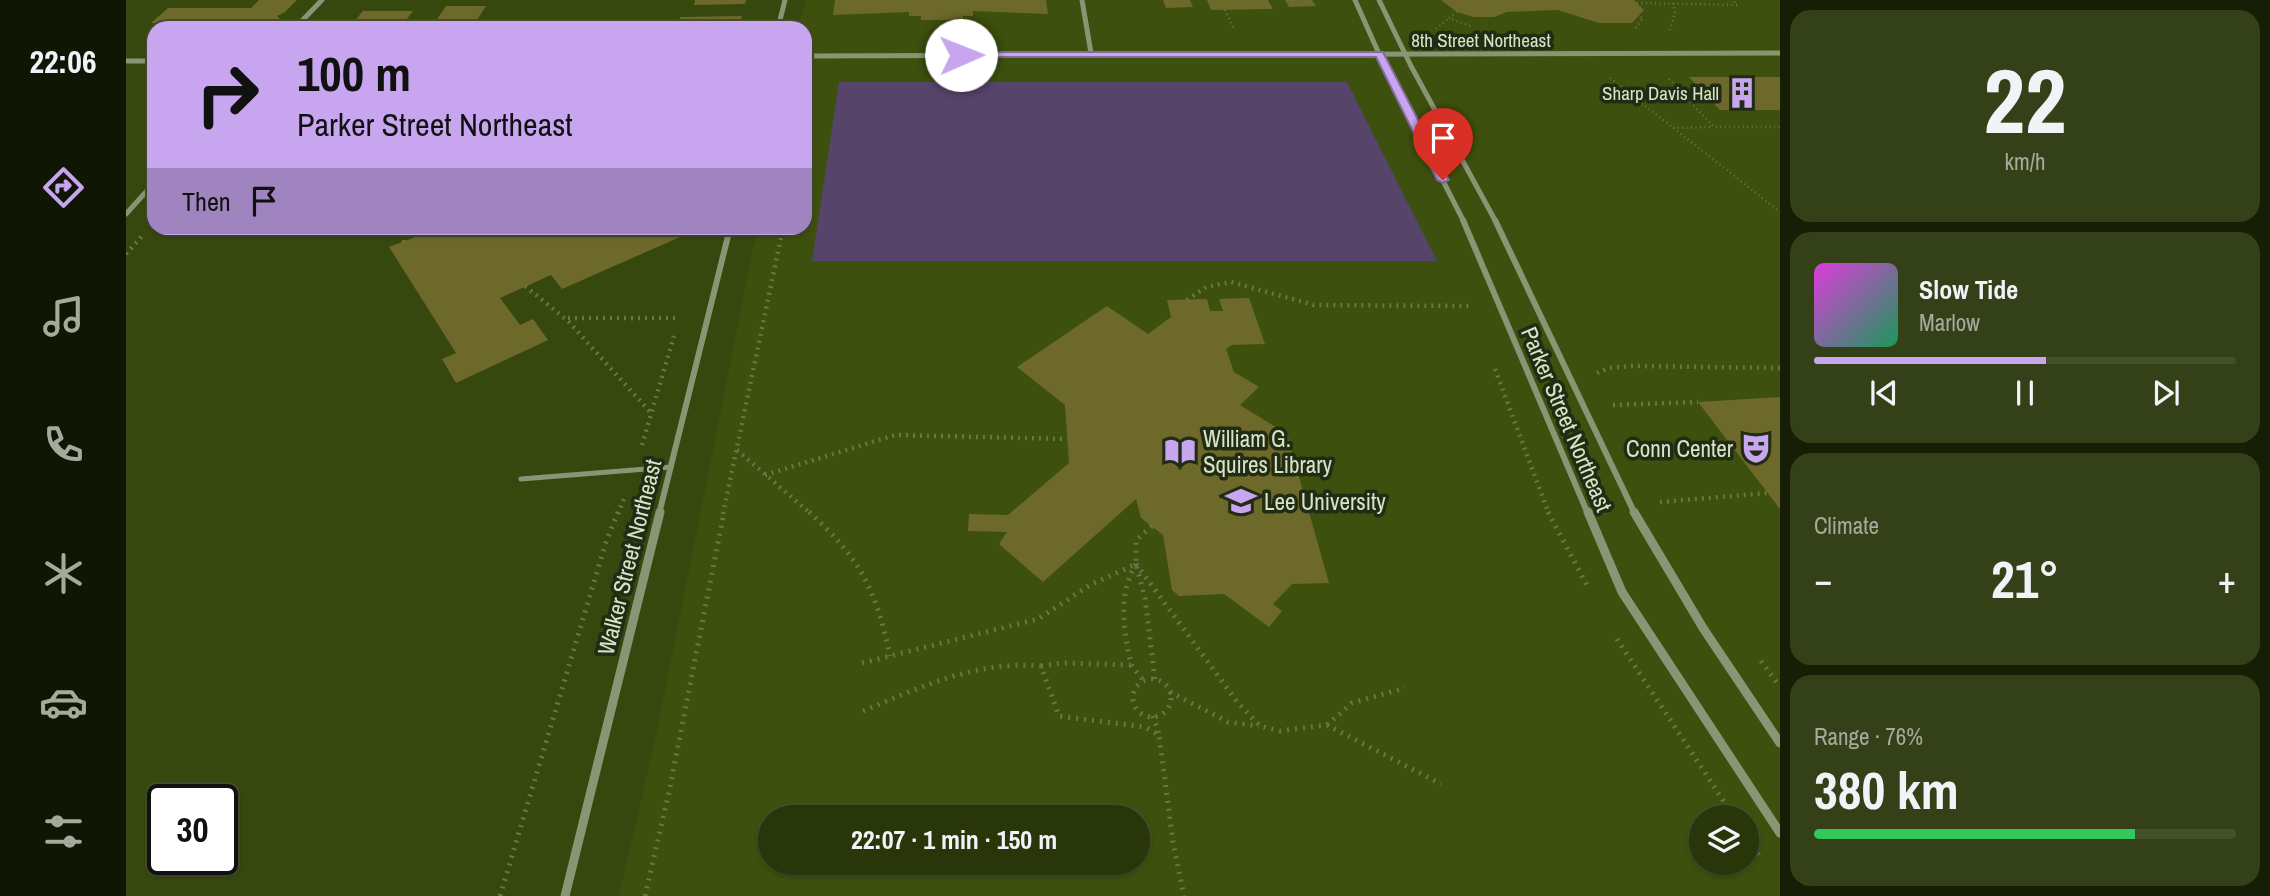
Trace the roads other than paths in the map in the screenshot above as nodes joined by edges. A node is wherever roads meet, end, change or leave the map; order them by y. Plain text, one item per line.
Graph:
1 (322, 0) edge
2 (785, 0) edge
3 (1082, 0) edge
4 (1355, 0) edge
5 (1379, 0) edge
6 (302, 21) edge
7 (780, 21) edge
8 (1091, 53) junction
9 (1380, 54) junction
10 (1405, 54) junction
11 (1780, 54) edge
12 (812, 56) edge
13 (126, 61) edge
14 (147, 61) edge
15 (147, 191) edge
16 (126, 214) edge
17 (728, 235) edge
18 (671, 467) junction
19 (521, 479) dead end
20 (1780, 743) edge
21 (1780, 833) edge
22 (565, 896) edge

1 - 6 street
2 - 7 street
3 - 8 street
4 - 9 street, Parker Street Northeast
5 - 10 street, Parker Street Northeast
8 - 9 street, 8th Street Northeast
8 - 12 street, 8th Street Northeast
9 - 10 street, 8th Street Northeast
9 - 21 street, Parker Street Northeast
10 - 11 street, 8th Street Northeast
10 - 20 street, Parker Street Northeast
13 - 14 street
15 - 16 street
17 - 18 street, Walker Street Northeast
18 - 19 lane
18 - 22 street, Walker Street Northeast

